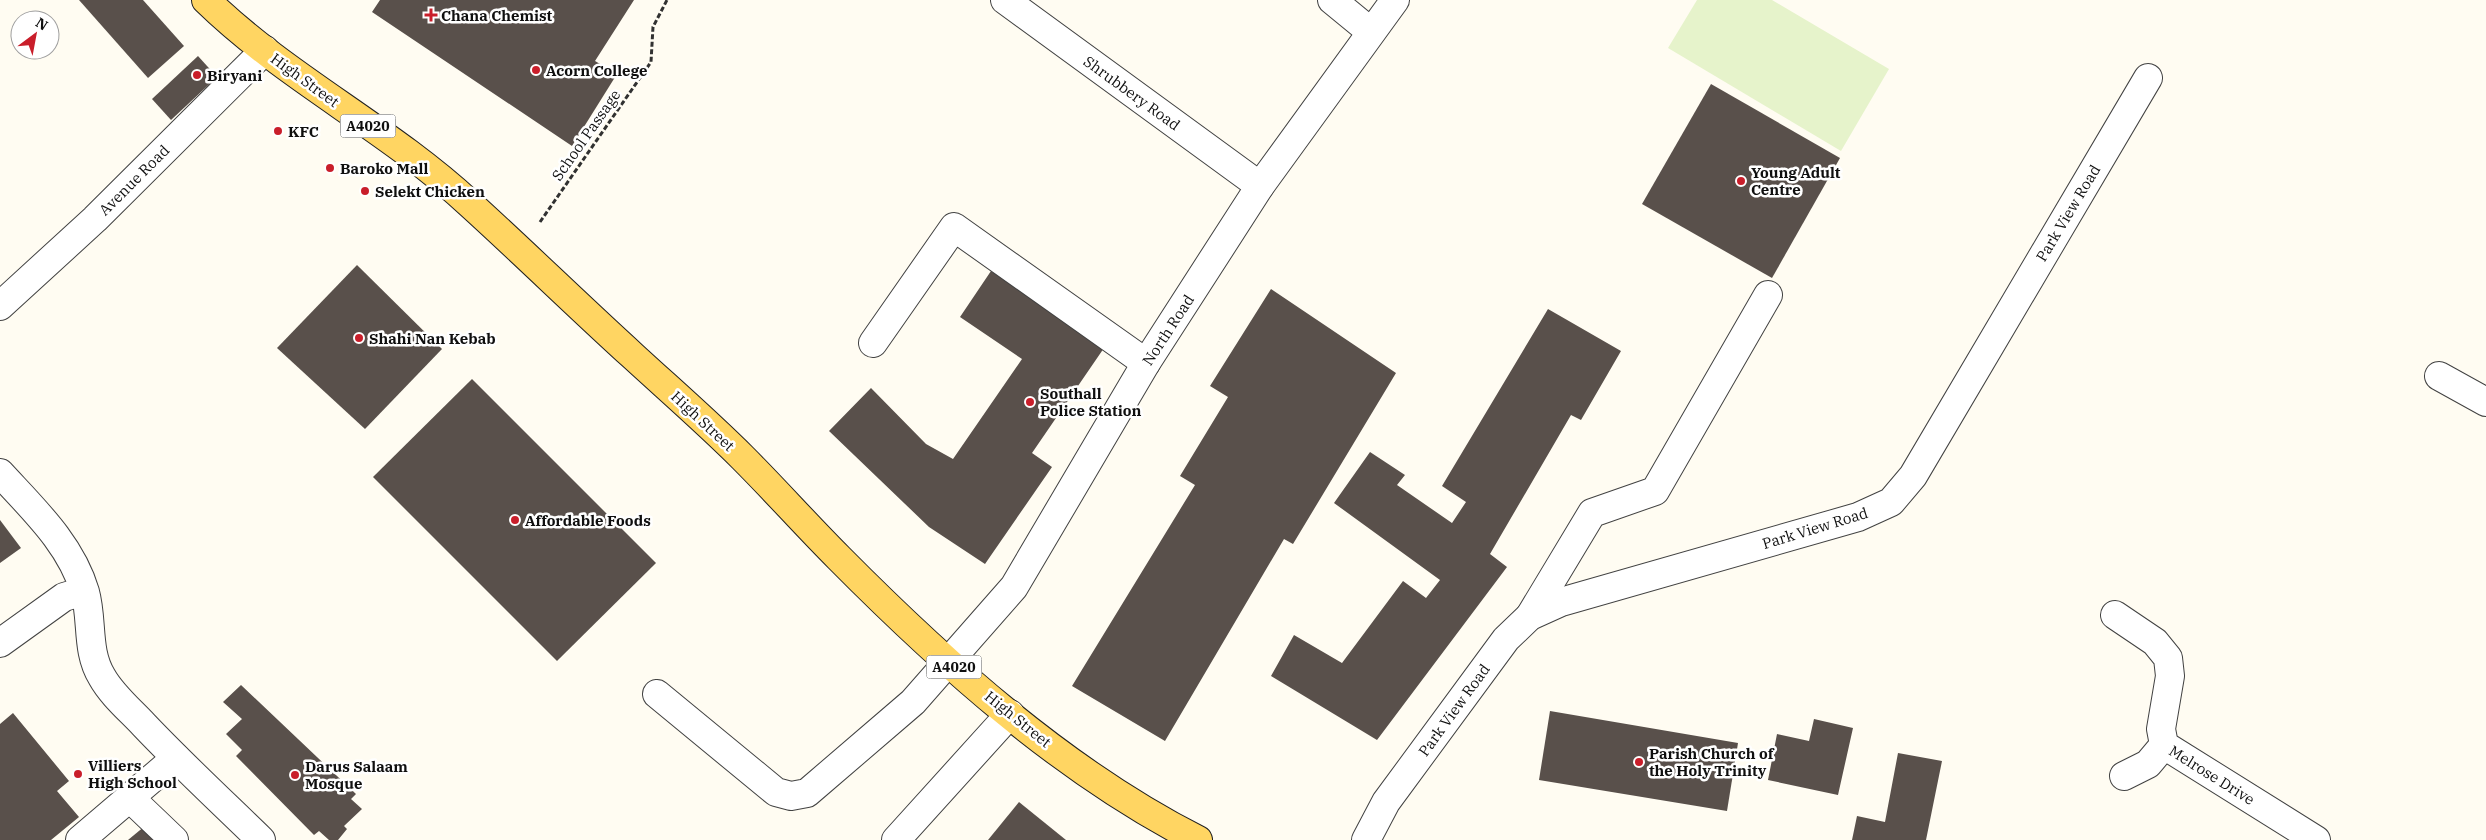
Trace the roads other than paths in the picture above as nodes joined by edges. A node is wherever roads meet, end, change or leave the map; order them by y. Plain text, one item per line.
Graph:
1 (206, 0) edge
2 (1005, 0) edge
3 (1332, 0) edge
4 (1395, 0) edge
5 (1371, 32) junction
6 (265, 50) junction
7 (2148, 78) dead end
8 (1260, 186) junction
9 (5, 293) edge
10 (1768, 295) dead end
11 (873, 343) dead end
12 (1146, 363) junction
13 (2439, 376) dead end
14 (2486, 402) edge
15 (0, 473) edge
16 (84, 591) junction
17 (2115, 615) dead end
18 (1530, 616) junction
19 (0, 643) edge
20 (949, 663) junction
21 (657, 694) dead end
22 (1010, 714) junction
23 (2164, 745) junction
24 (176, 758) junction
25 (2124, 776) dead end
26 (130, 798) junction
27 (80, 840) edge
28 (174, 840) edge
29 (261, 840) edge
30 (896, 840) edge
31 (1198, 840) edge
32 (1366, 840) edge
33 (2316, 840) edge

1 - 6 main road, High Street / A4020
2 - 8 street, Shrubbery Road
3 - 5 street
4 - 5 street, North Road
5 - 8 street, North Road
6 - 9 street, Avenue Road
6 - 20 main road, High Street / A4020
7 - 18 street, Park View Road
8 - 12 street, North Road
10 - 18 street
11 - 12 street
12 - 20 street, North Road
13 - 14 street
15 - 16 street
16 - 19 street
16 - 24 street
17 - 23 street, Melrose Drive
18 - 32 street, Park View Road
20 - 21 street, North Road
20 - 22 main road, High Street / A4020
22 - 30 street
22 - 31 main road, High Street / A4020
23 - 25 street
23 - 33 street, Melrose Drive
24 - 26 street
24 - 29 street
26 - 27 street
26 - 28 street

